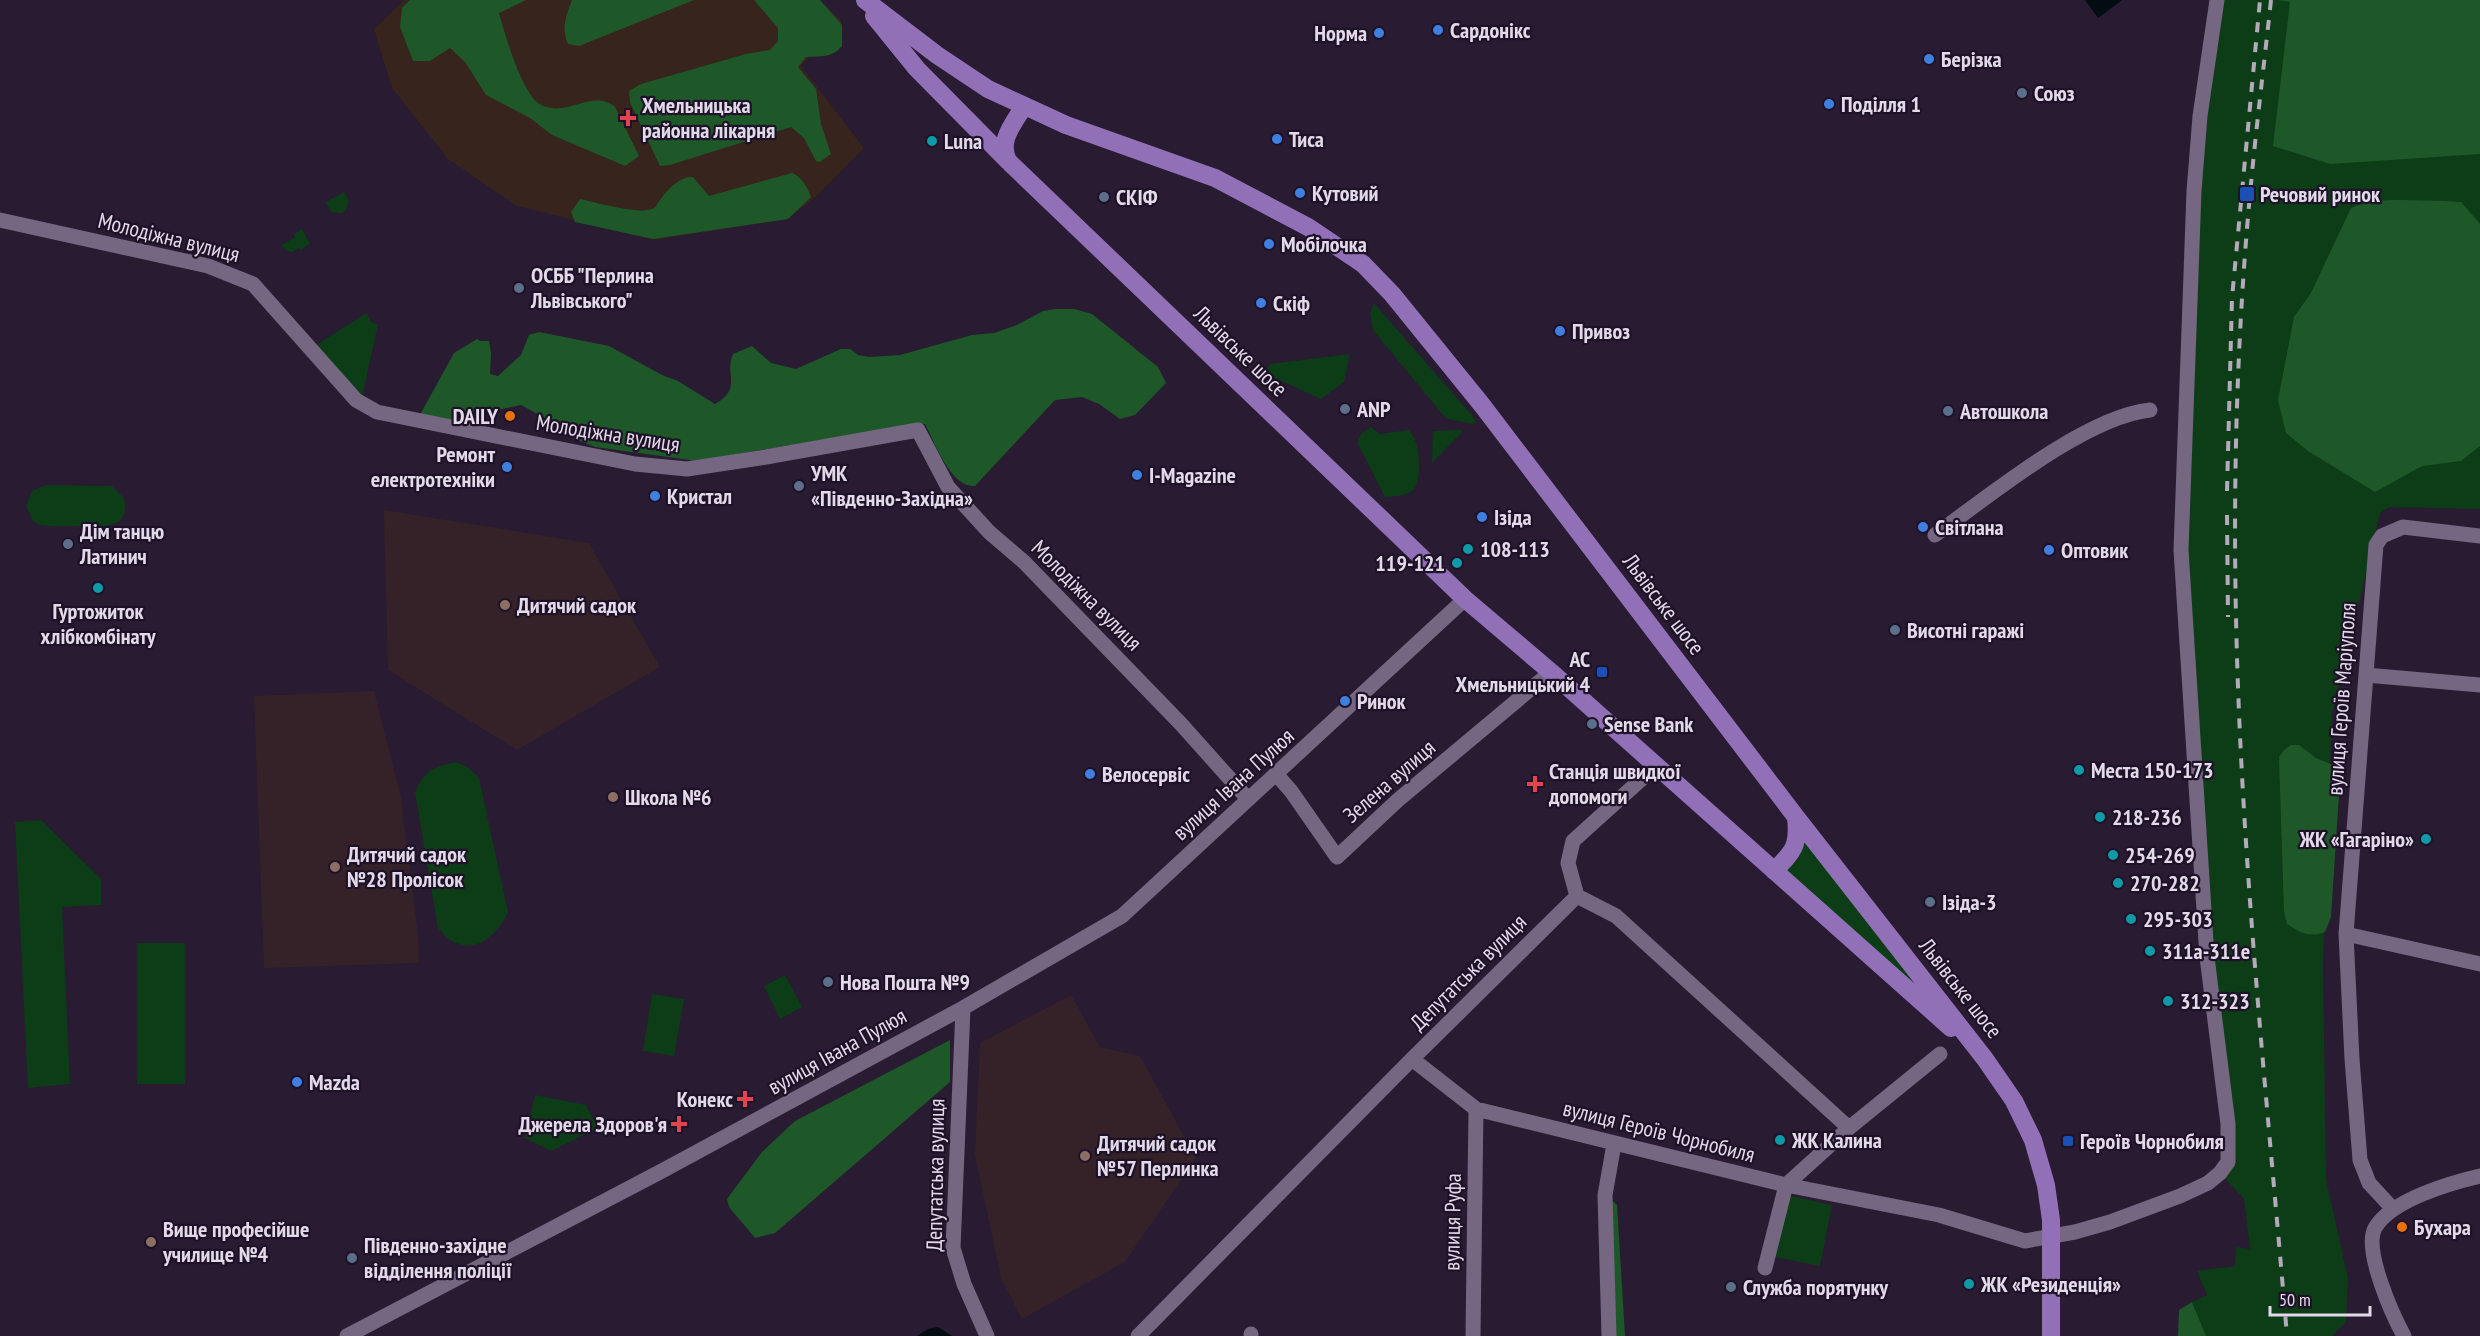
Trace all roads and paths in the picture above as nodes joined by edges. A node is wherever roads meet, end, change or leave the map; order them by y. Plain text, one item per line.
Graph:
1 (864, 0) edge
2 (2217, 0) edge
3 (1024, 106) junction
4 (1008, 161) junction
5 (0, 220) edge
6 (2150, 410) dead end
7 (1935, 535) dead end
8 (2480, 536) edge
9 (1465, 599) junction
10 (1551, 672) junction
11 (2366, 675) junction
12 (2480, 685) edge
13 (1656, 766) junction
14 (1276, 774) junction
15 (1248, 799) junction
16 (1796, 817) junction
17 (1774, 871) junction
18 (1577, 896) junction
19 (2346, 934) junction
20 (2480, 964) edge
21 (963, 1008) junction
22 (1940, 1054) dead end
23 (1412, 1059) junction
24 (1985, 1059) junction
25 (1476, 1109) junction
26 (1849, 1128) junction
27 (1614, 1144) junction
28 (2480, 1176) edge
29 (1786, 1185) junction
30 (2393, 1209) junction
31 (2051, 1236) junction
32 (1765, 1268) dead end
33 (347, 1336) edge
34 (987, 1336) edge
35 (1138, 1336) edge
36 (1473, 1336) edge
37 (1609, 1336) edge
38 (2051, 1336) edge
39 (2404, 1336) edge

1 - 3 main road, Львівське шосе
1 - 4 main road, Львівське шосе
2 - 31 street, вулиця Героїв Чорнобиля
3 - 4 main road
3 - 16 main road, Львівське шосе
4 - 9 main road, Львівське шосе
5 - 15 street, Молодіжна вулиця
6 - 7 street
8 - 11 street, вулиця Героїв Маріуполя
9 - 10 main road, Львівське шосе
9 - 14 street, вулиця Івана Пулюя
10 - 13 main road, Львівське шосе
10 - 14 street, Зелена вулиця
11 - 12 street
11 - 19 street, вулиця Героїв Маріуполя
13 - 17 main road, Львівське шосе
13 - 18 street
14 - 15 street, вулиця Івана Пулюя
15 - 21 street, вулиця Івана Пулюя
16 - 17 main road
16 - 24 main road, Львівське шосе
17 - 24 main road, Львівське шосе
18 - 23 street, Депутатська вулиця
18 - 26 street
19 - 20 street
19 - 30 street, вулиця Героїв Маріуполя
21 - 33 street, вулиця Івана Пулюя
21 - 34 street, Депутатська вулиця
22 - 26 street
23 - 25 street, вулиця Героїв Чорнобиля
23 - 35 street, Депутатська вулиця
24 - 31 main road
25 - 27 street, вулиця Героїв Чорнобиля
25 - 36 street, вулиця Руфа
26 - 29 street
27 - 29 street, вулиця Героїв Чорнобиля
27 - 37 street
28 - 30 street
29 - 31 street, вулиця Героїв Чорнобиля
29 - 32 street
30 - 39 street
31 - 38 main road

